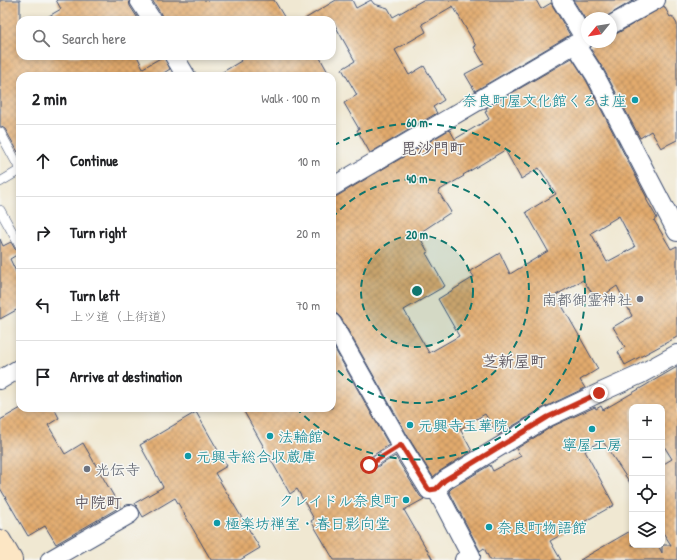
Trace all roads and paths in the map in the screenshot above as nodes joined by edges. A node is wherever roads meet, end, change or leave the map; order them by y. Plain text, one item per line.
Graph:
1 (139, 0) edge
2 (561, 0) edge
3 (656, 0) edge
4 (149, 16) edge
5 (617, 22) edge
6 (581, 39) edge
7 (581, 42) edge
8 (585, 48) edge
9 (176, 60) edge
10 (184, 72) edge
11 (0, 132) edge
12 (16, 162) edge
13 (16, 172) edge
14 (0, 182) edge
15 (336, 185) edge
16 (0, 210) edge
17 (677, 232) edge
18 (16, 239) edge
19 (336, 330) edge
20 (677, 354) edge
21 (16, 370) edge
22 (0, 380) edge
23 (401, 445) junction
24 (369, 465) dead end
25 (436, 489) junction
26 (130, 514) dead end
27 (0, 541) edge
28 (471, 559) edge
29 (11, 560) edge
30 (50, 560) edge

1 - 4 street
2 - 6 street
3 - 5 street
7 - 15 street
8 - 17 street
9 - 10 street
11 - 12 lane
13 - 14 lane
16 - 18 lane
19 - 23 street
20 - 25 street
21 - 22 street
23 - 24 lane
23 - 25 street
25 - 28 street
26 - 30 street
27 - 29 street

